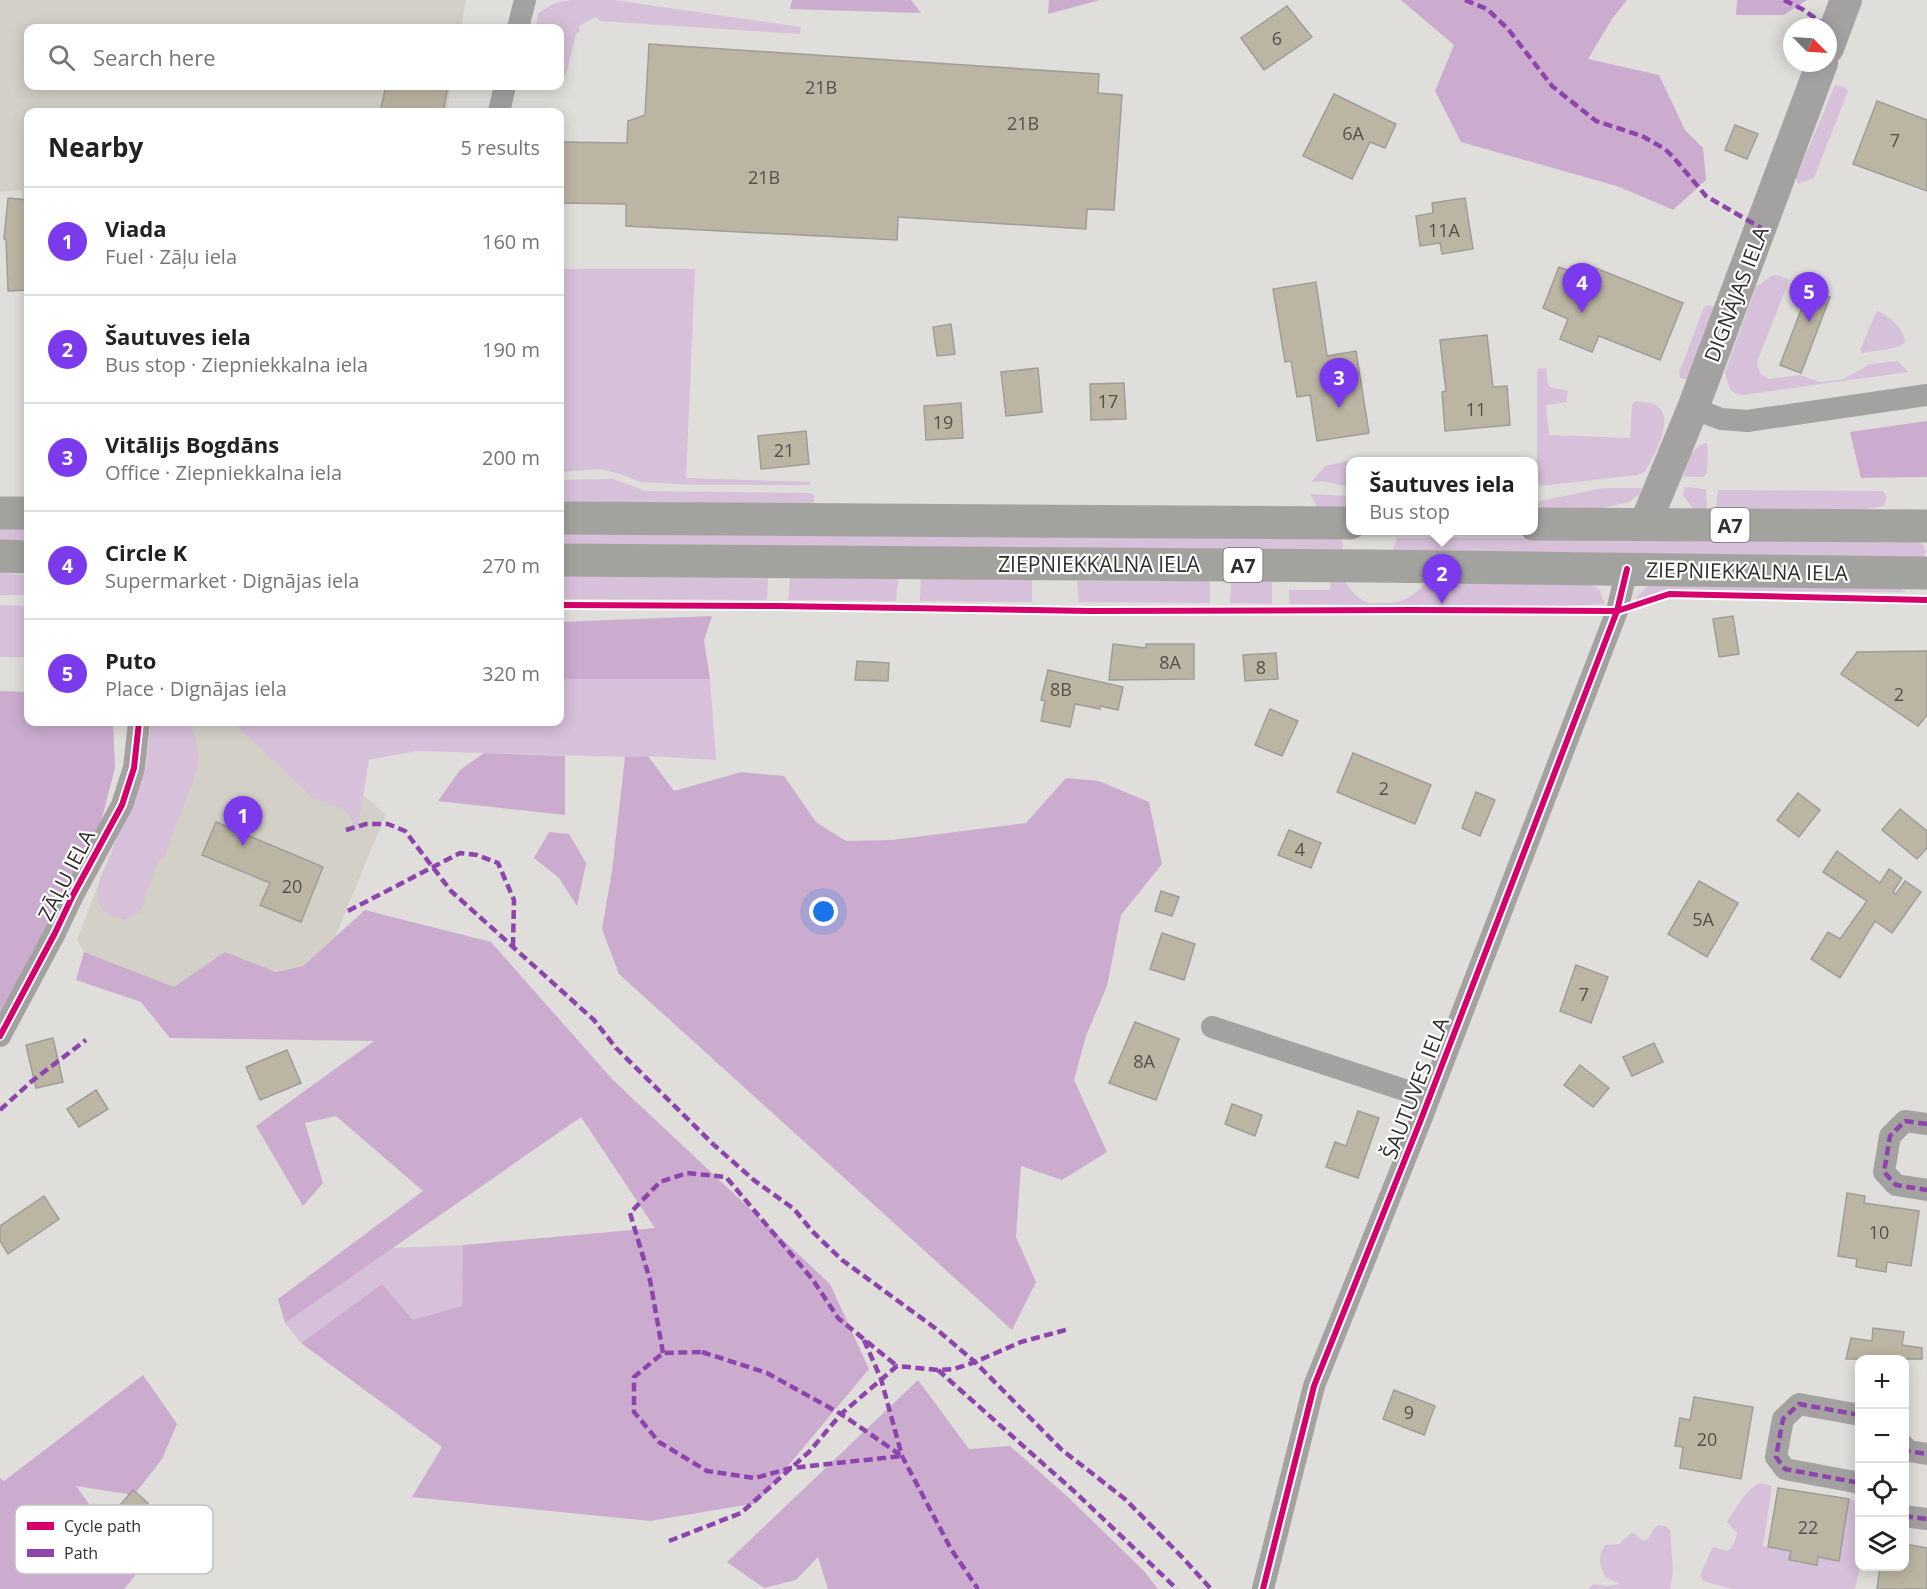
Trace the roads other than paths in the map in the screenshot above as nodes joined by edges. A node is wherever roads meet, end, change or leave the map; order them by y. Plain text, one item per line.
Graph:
1 (525, 0) edge
2 (1846, 0) edge
3 (519, 24) edge
4 (1837, 24) edge
5 (1819, 72) edge
6 (504, 90) edge
7 (500, 108) edge
8 (1927, 395) edge
9 (1693, 408) junction
10 (0, 513) edge
11 (24, 513) edge
12 (564, 518) edge
13 (1346, 524) edge
14 (1538, 524) edge
15 (1645, 524) junction
16 (1927, 526) edge
17 (1362, 535) edge
18 (0, 556) edge
19 (24, 557) edge
20 (564, 560) edge
21 (1370, 566) junction
22 (1627, 570) junction
23 (1927, 573) edge
24 (139, 726) edge
25 (1212, 1027) dead end
26 (0, 1036) edge
27 (1429, 1098) junction
28 (1927, 1124) edge
29 (1927, 1190) edge
30 (1855, 1414) edge
31 (1909, 1450) edge
32 (1927, 1454) edge
33 (1855, 1482) edge
34 (1909, 1517) edge
35 (1927, 1519) edge
36 (1263, 1589) edge

1 - 3 street
2 - 4 main road
5 - 9 main road, DIGNĀJAS IELA
6 - 7 street
8 - 9 street
9 - 15 main road, DIGNĀJAS IELA
10 - 11 highway
12 - 13 highway, ZIEPNIEKKALNA IELA / A7
14 - 15 highway, A7
15 - 16 highway, A7
17 - 21 highway
18 - 19 highway
20 - 21 highway, ZIEPNIEKKALNA IELA / A7
21 - 22 highway, ZIEPNIEKKALNA IELA / A7
22 - 23 highway, ZIEPNIEKKALNA IELA / A7
22 - 27 street, ŠAUTUVES IELA
24 - 26 street, ZĀĻU IELA
25 - 27 street
27 - 36 street, ŠAUTUVES IELA
28 - 29 street
30 - 33 street
31 - 32 street
34 - 35 street

